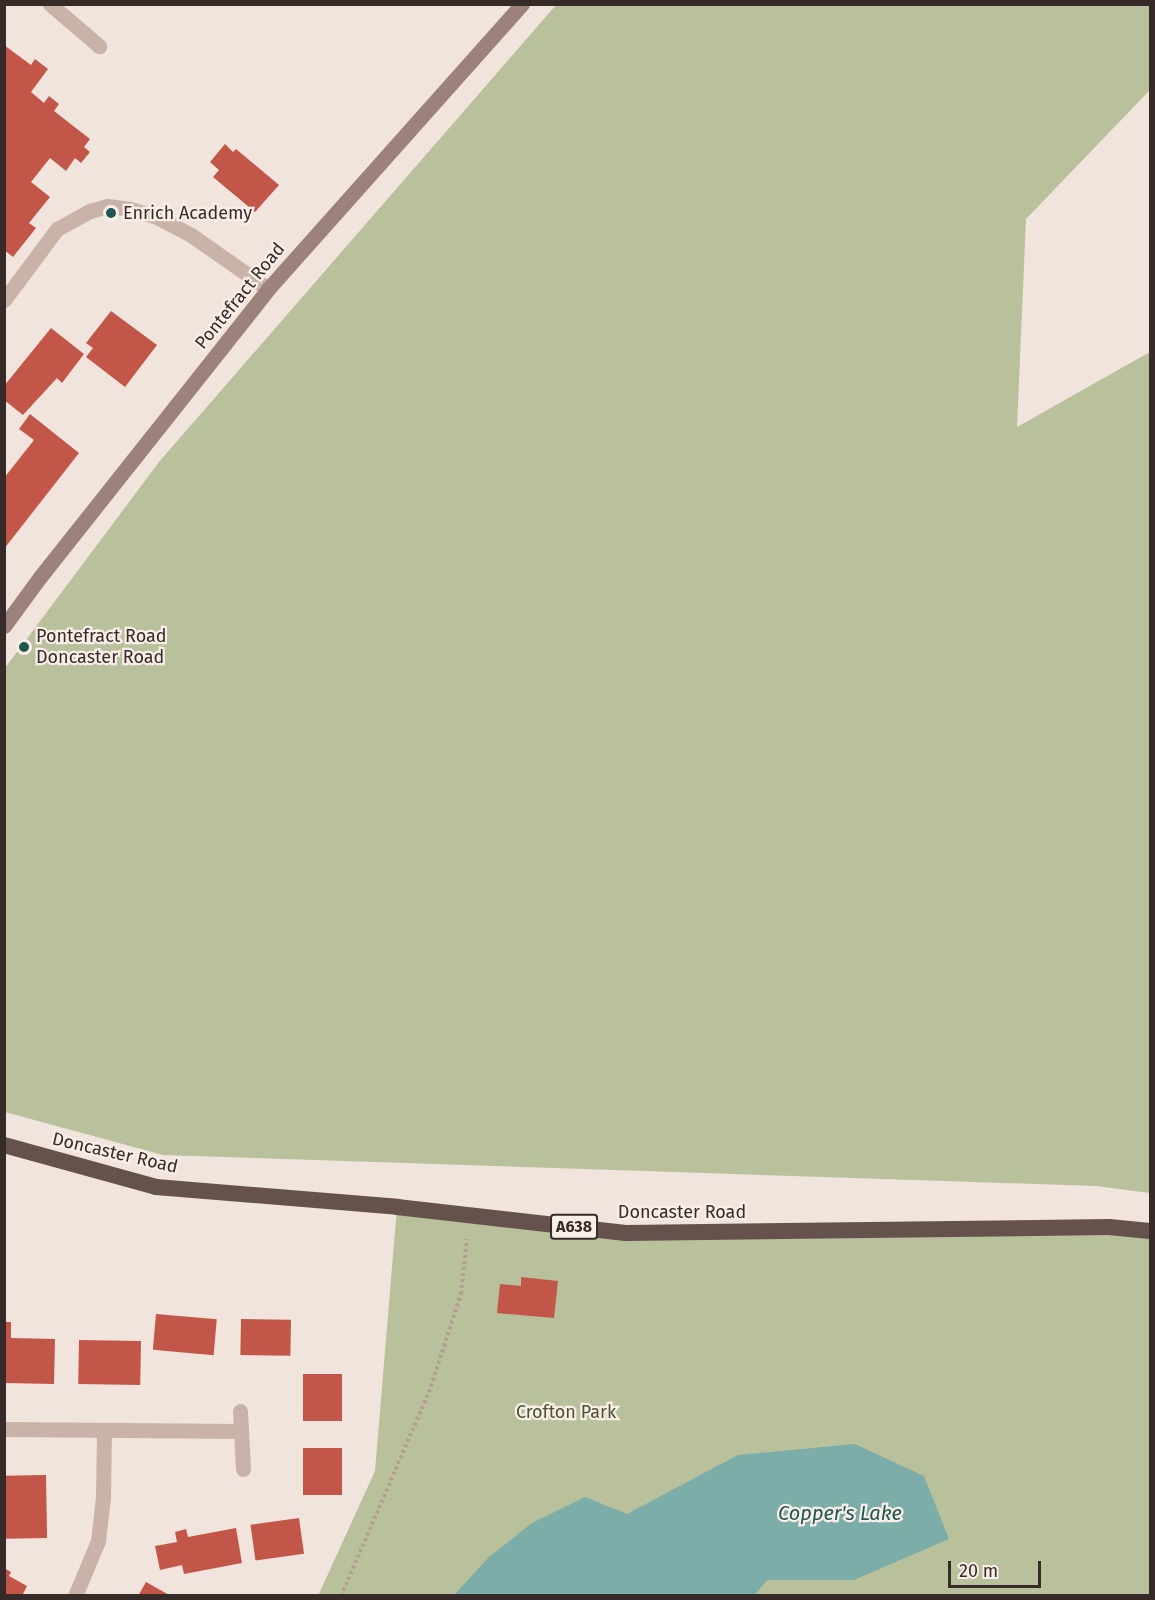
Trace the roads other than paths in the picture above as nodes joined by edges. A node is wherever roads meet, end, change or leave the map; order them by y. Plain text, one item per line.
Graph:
1 (50, 4) edge
2 (522, 4) edge
3 (99, 46) dead end
4 (268, 290) junction
5 (4, 300) edge
6 (4, 626) edge
7 (4, 1146) edge
8 (1150, 1231) edge
9 (240, 1411) dead end
10 (4, 1429) edge
11 (104, 1430) junction
12 (241, 1431) junction
13 (243, 1469) dead end
14 (75, 1596) edge

1 - 3 street
2 - 4 main road, Pontefract Road
4 - 5 street
4 - 6 main road, Pontefract Road
7 - 8 highway, Doncaster Road / A638
9 - 12 street
10 - 11 street
11 - 12 street
11 - 14 street
12 - 13 street

